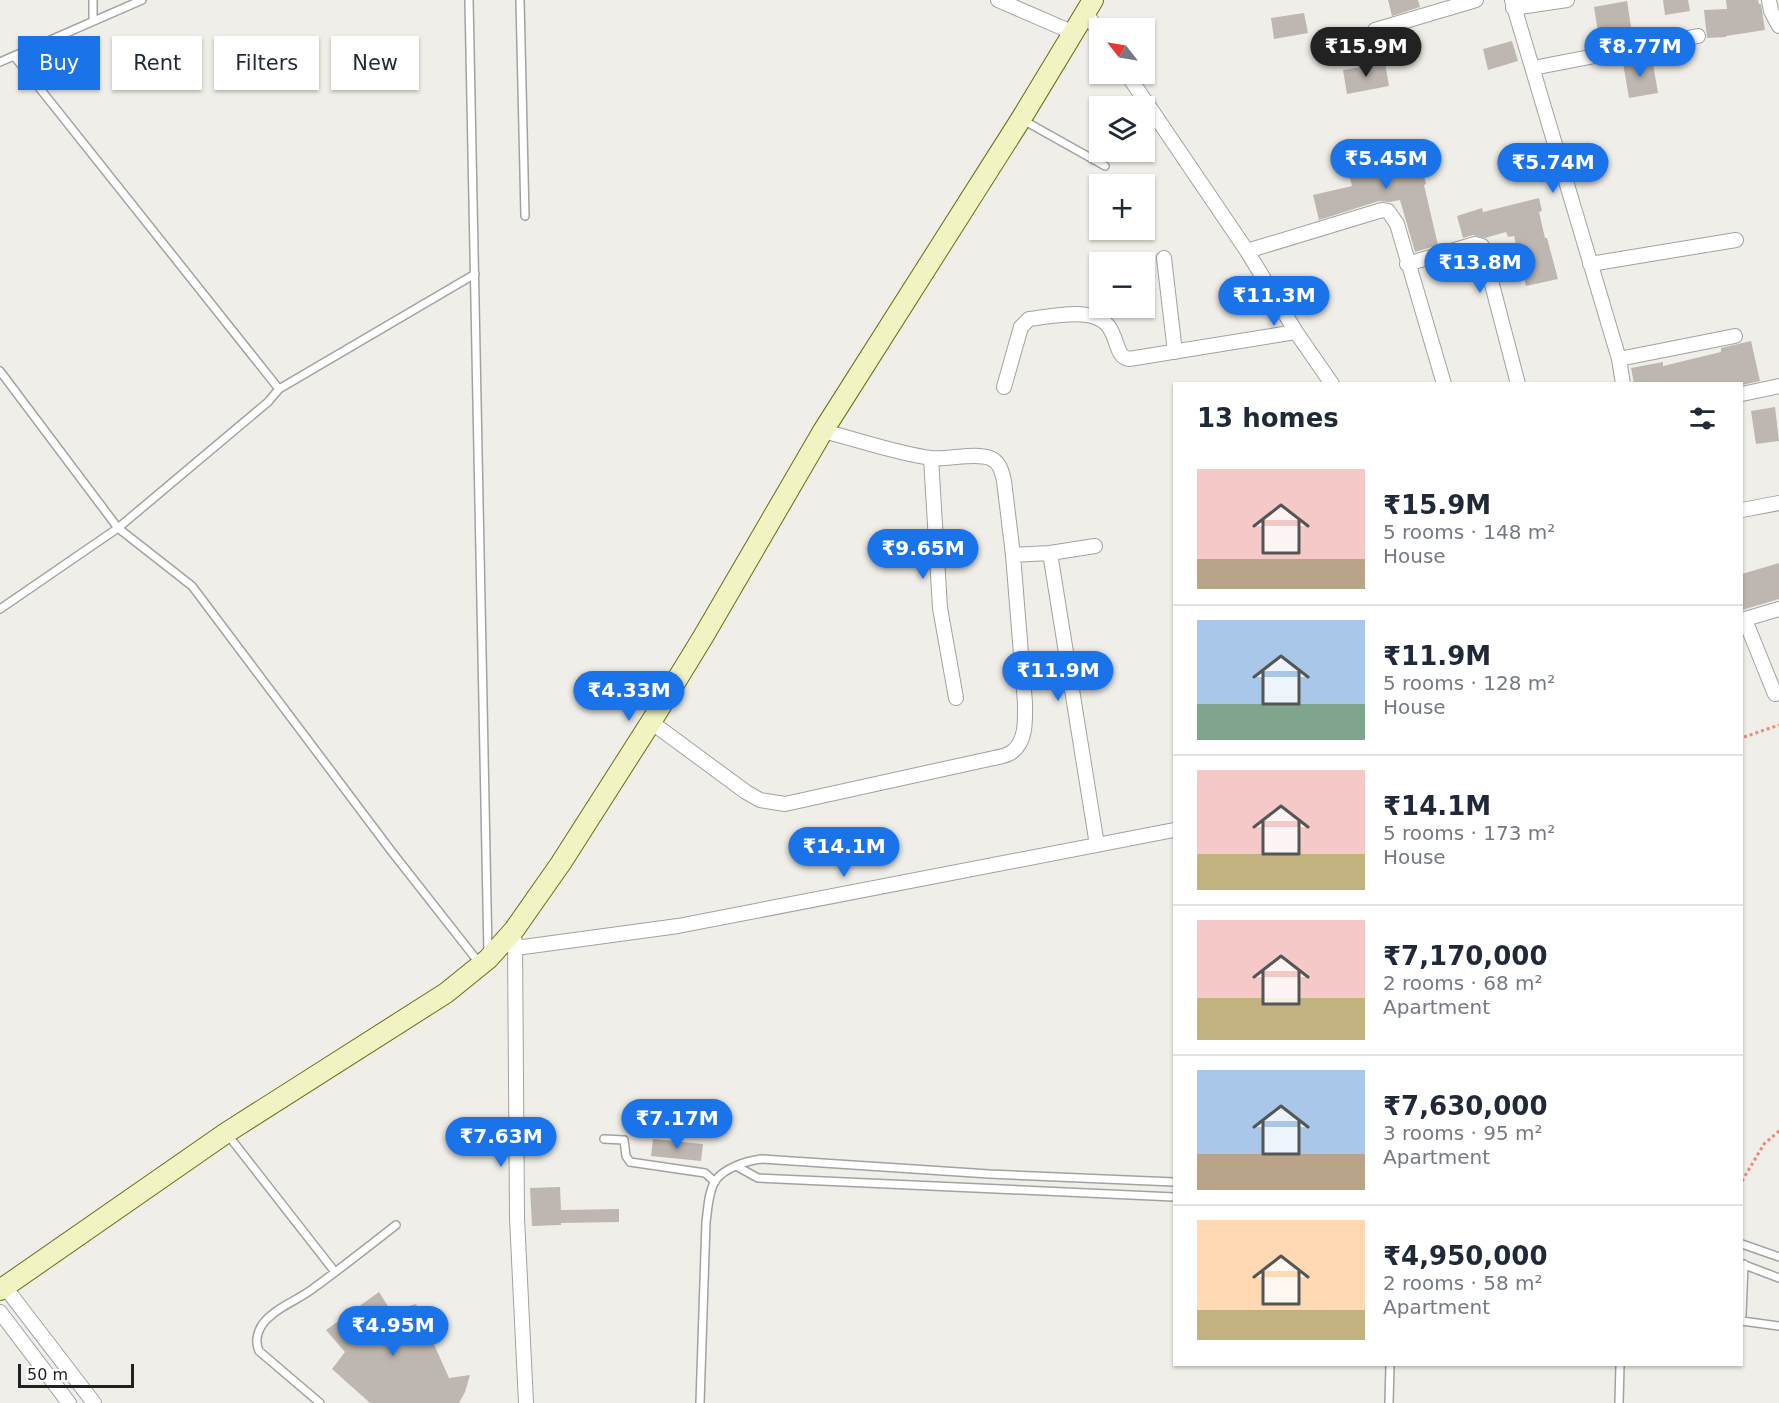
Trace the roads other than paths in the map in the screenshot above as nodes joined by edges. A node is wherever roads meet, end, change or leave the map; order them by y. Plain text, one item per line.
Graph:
1 (93, 0) edge
2 (142, 0) edge
3 (469, 0) edge
4 (520, 0) edge
5 (998, 0) edge
6 (1476, 0) edge
7 (1566, 0) edge
8 (1769, 0) edge
9 (1513, 4) edge
10 (1090, 7) edge
11 (93, 21) junction
12 (1779, 26) edge
13 (1374, 30) dead end
14 (1074, 33) junction
15 (1698, 36) dead end
16 (14, 56) junction
17 (0, 62) edge
18 (1533, 68) junction
19 (1134, 84) edge
20 (1021, 119) junction
21 (1105, 166) dead end
22 (525, 216) dead end
23 (1736, 240) dead end
24 (1247, 251) junction
25 (1164, 258) dead end
26 (1407, 264) junction
27 (1590, 264) junction
28 (475, 274) junction
29 (1296, 332) junction
30 (1735, 336) dead end
31 (1174, 352) junction
32 (1619, 359) junction
33 (0, 371) edge
34 (1331, 382) edge
35 (1443, 382) edge
36 (1517, 382) edge
37 (1623, 382) edge
38 (1779, 386) edge
39 (1004, 387) dead end
40 (279, 389) junction
41 (1743, 394) edge
42 (824, 430) junction
43 (931, 458) junction
44 (1779, 503) edge
45 (1743, 510) edge
46 (118, 528) junction
47 (1095, 546) dead end
48 (1050, 554) junction
49 (1013, 555) junction
50 (0, 609) edge
51 (1779, 609) edge
52 (1743, 620) edge
53 (1775, 694) dead end
54 (956, 698) dead end
55 (651, 723) junction
56 (1173, 830) edge
57 (1097, 845) junction
58 (515, 939) junction
59 (484, 961) junction
60 (226, 1133) junction
61 (604, 1139) dead end
62 (736, 1166) junction
63 (715, 1182) junction
64 (1173, 1182) edge
65 (1173, 1197) edge
66 (396, 1225) dead end
67 (1743, 1244) edge
68 (1779, 1257) edge
69 (1743, 1264) edge
70 (334, 1272) junction
71 (1779, 1278) edge
72 (2, 1288) edge
73 (0, 1312) edge
74 (1743, 1321) edge
75 (1779, 1326) edge
76 (1390, 1366) edge
77 (1620, 1366) edge
78 (69, 1403) edge
79 (94, 1403) edge
80 (320, 1403) edge
81 (526, 1403) edge
82 (700, 1403) edge
83 (1389, 1403) edge
84 (1619, 1403) edge

1 - 11 lane
2 - 11 lane
3 - 28 lane
4 - 22 lane
5 - 14 street
6 - 13 street
7 - 9 street
8 - 12 street
9 - 18 street
10 - 14 main road
11 - 16 lane
14 - 20 main road
15 - 18 street
16 - 17 lane
16 - 40 lane
18 - 27 street
19 - 24 street
20 - 21 lane
20 - 42 main road
23 - 27 street
24 - 26 street
24 - 29 street
25 - 31 street
26 - 35 street
26 - 36 street
27 - 32 street
28 - 40 lane
28 - 59 lane
29 - 31 street
29 - 34 street
30 - 32 street
31 - 39 street
32 - 37 street
33 - 46 lane
38 - 41 street
40 - 46 lane
42 - 43 street
42 - 55 main road
43 - 49 street
43 - 54 street
44 - 45 street
46 - 50 lane
46 - 59 lane
47 - 48 street
48 - 49 street
48 - 57 street
49 - 55 street
51 - 52 street
52 - 53 street
55 - 58 main road
56 - 57 street
57 - 58 street
58 - 59 main road
58 - 81 street
59 - 60 main road
60 - 70 lane
60 - 72 main road
61 - 63 lane
62 - 63 lane
62 - 64 lane
62 - 65 lane
63 - 82 lane
66 - 70 lane
67 - 68 lane
69 - 71 lane
70 - 80 lane
72 - 79 street
73 - 78 street
74 - 75 lane
76 - 83 lane
77 - 84 lane

